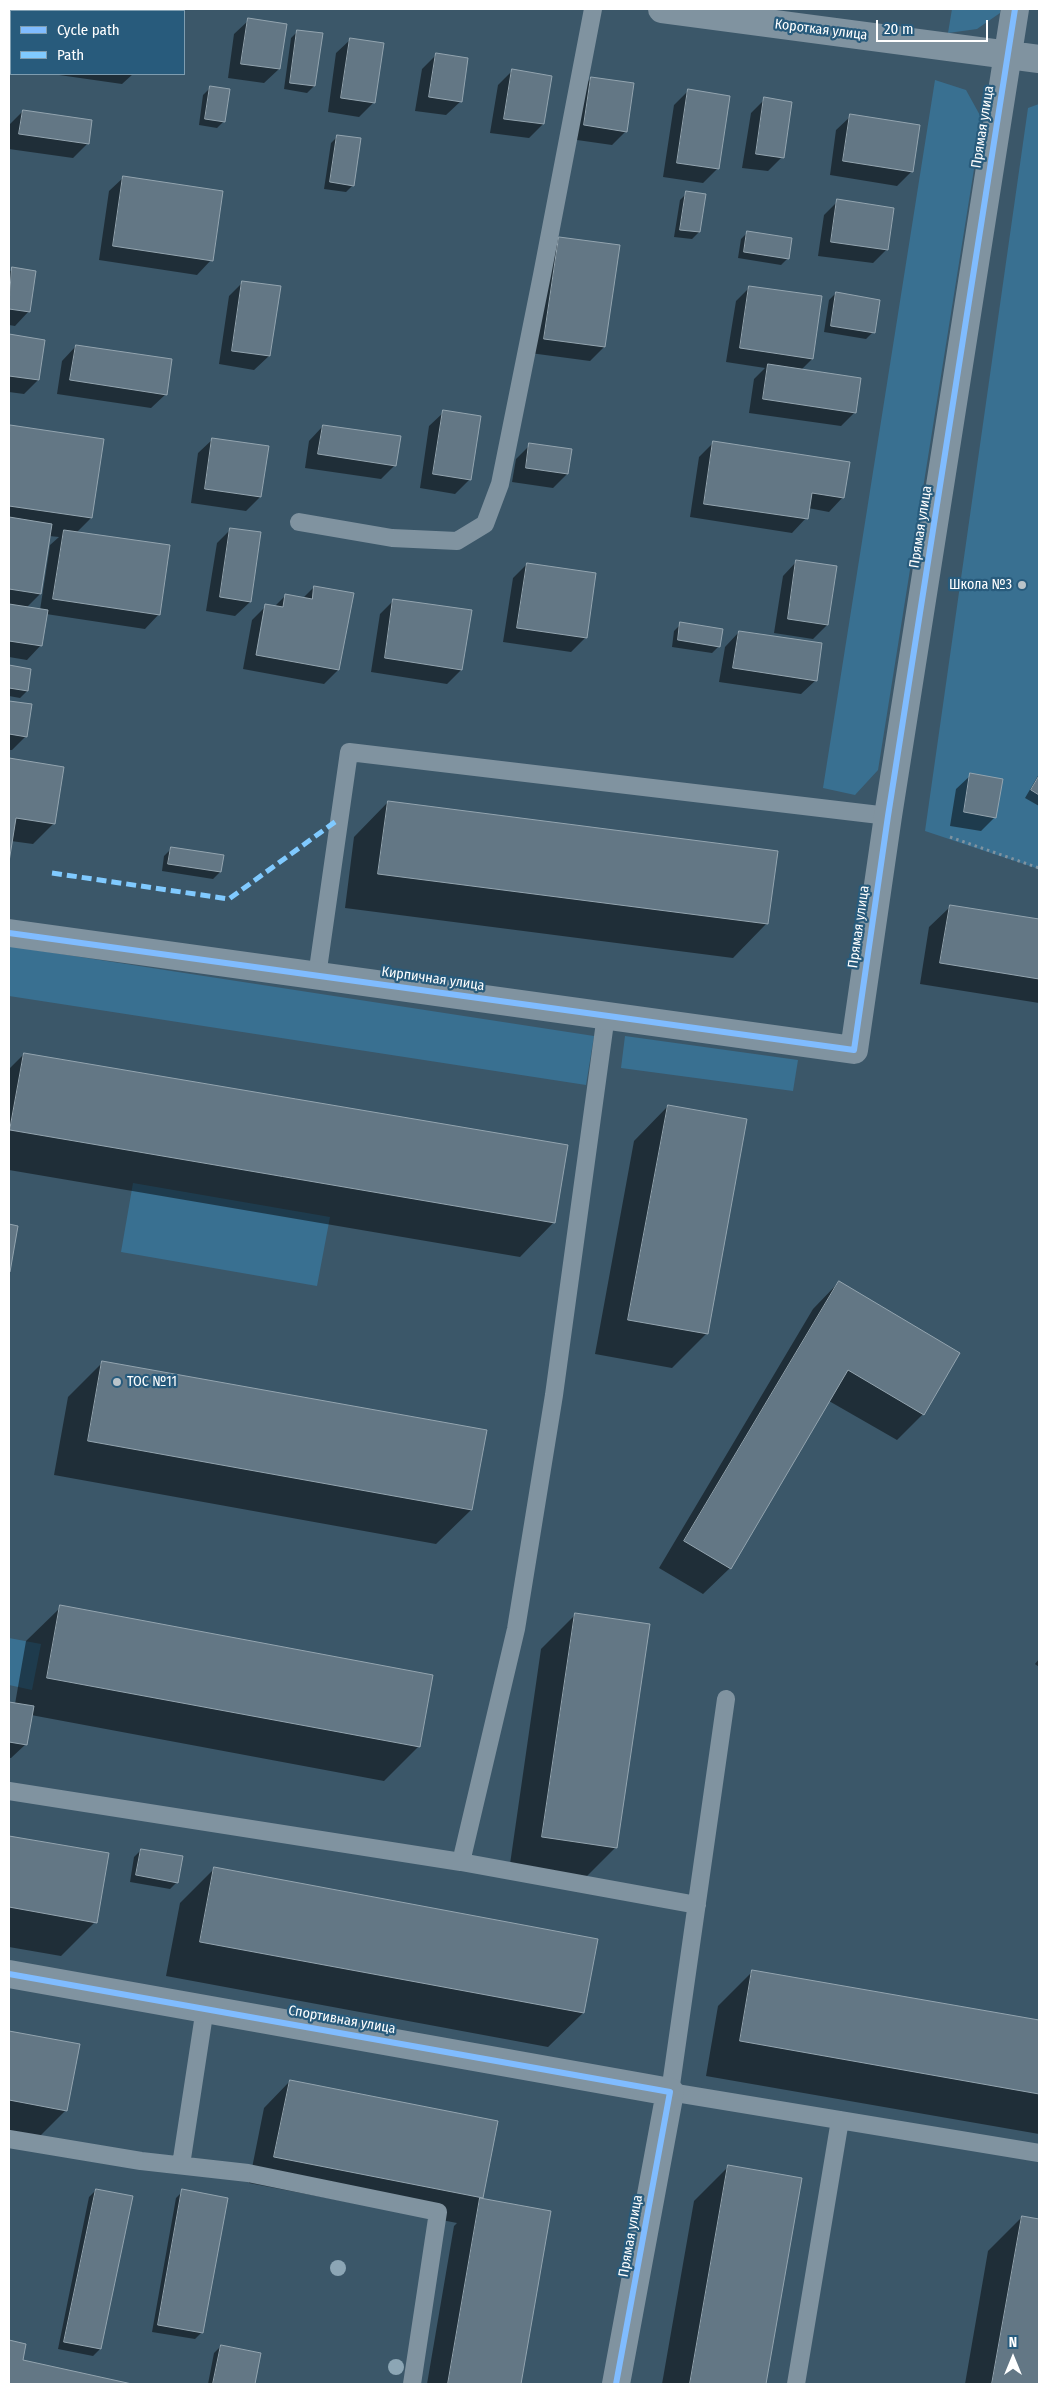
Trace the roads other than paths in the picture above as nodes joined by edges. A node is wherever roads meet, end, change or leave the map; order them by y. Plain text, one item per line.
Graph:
1 (593, 9) edge
2 (662, 9) edge
3 (1015, 9) edge
4 (1007, 54) junction
5 (1039, 59) edge
6 (299, 522) dead end
7 (888, 816) junction
8 (9, 933) edge
9 (316, 976) junction
10 (606, 1015) junction
11 (854, 1050) joint
12 (726, 1699) dead end
13 (9, 1791) edge
14 (461, 1862) junction
15 (697, 1905) junction
16 (9, 1974) edge
17 (205, 2008) junction
18 (670, 2092) junction
19 (840, 2120) junction
20 (9, 2139) edge
21 (1039, 2153) edge
22 (181, 2165) junction
23 (412, 2384) edge
24 (616, 2384) edge
25 (796, 2384) edge

1 - 6 lane
2 - 4 street, Короткая улица
3 - 4 street, Прямая улица
4 - 5 street, Короткая улица
4 - 7 street, Прямая улица
7 - 9 lane
7 - 11 street, Прямая улица
8 - 9 street, Кирпичная улица
9 - 10 street, Кирпичная улица
10 - 11 street, Кирпичная улица
10 - 14 lane
12 - 15 lane
13 - 14 lane
14 - 15 lane
15 - 18 lane
16 - 17 street, Спортивная улица
17 - 18 street, Спортивная улица
17 - 22 lane
18 - 19 lane
18 - 24 street, Прямая улица
19 - 21 lane
19 - 25 lane
20 - 22 lane
22 - 23 lane

